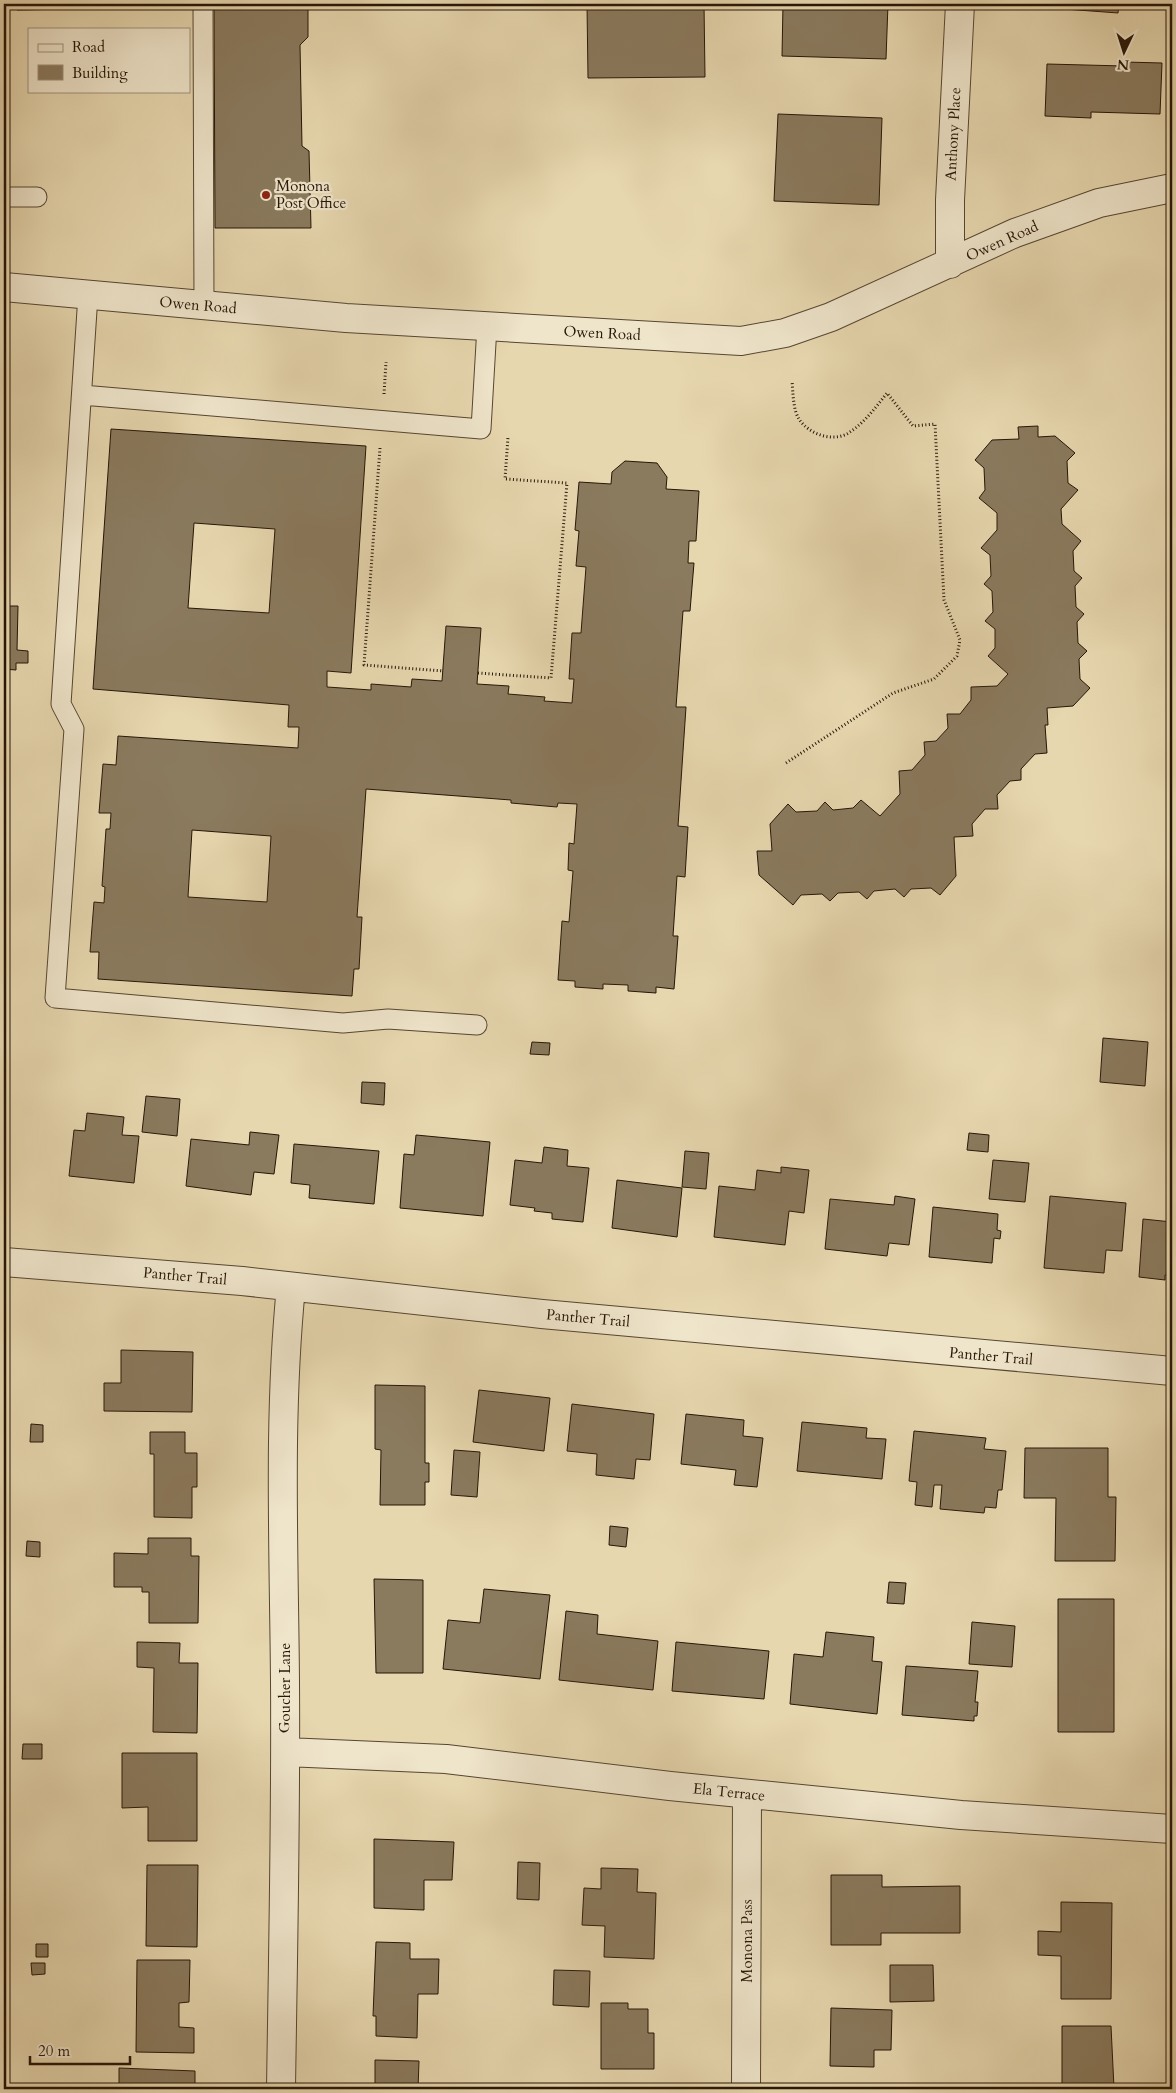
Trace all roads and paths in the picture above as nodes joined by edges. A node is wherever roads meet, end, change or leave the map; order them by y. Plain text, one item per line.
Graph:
1 (203, 4) edge
2 (960, 4) edge
3 (1172, 188) edge
4 (4, 197) edge
5 (37, 197) dead end
6 (950, 264) junction
7 (4, 287) edge
8 (88, 295) junction
9 (204, 306) junction
10 (487, 326) junction
11 (386, 362) dead end
12 (792, 381) dead end
13 (82, 395) junction
14 (382, 421) junction
15 (508, 432) dead end
16 (443, 671) dead end
17 (478, 673) dead end
18 (786, 763) dead end
19 (477, 1025) dead end
20 (4, 1262) edge
21 (291, 1287) junction
22 (1172, 1371) edge
23 (286, 1752) junction
24 (747, 1794) junction
25 (1172, 1829) edge
26 (281, 2089) edge
27 (746, 2089) edge

1 - 9 lane
2 - 6 street, Anthony Place
3 - 6 street, Owen Road
4 - 5 lane
6 - 10 street, Owen Road
7 - 8 street, Owen Road
8 - 9 street, Owen Road
8 - 13 lane
9 - 10 street, Owen Road
10 - 14 lane
11 - 14 path
12 - 18 path
13 - 14 lane
13 - 19 lane
14 - 16 path
15 - 17 path
20 - 21 street, Panther Trail
21 - 22 street, Panther Trail
21 - 23 street, Goucher Lane
23 - 24 street, Ela Terrace
23 - 26 street, Goucher Lane
24 - 25 street, Ela Terrace
24 - 27 street, Monona Pass

